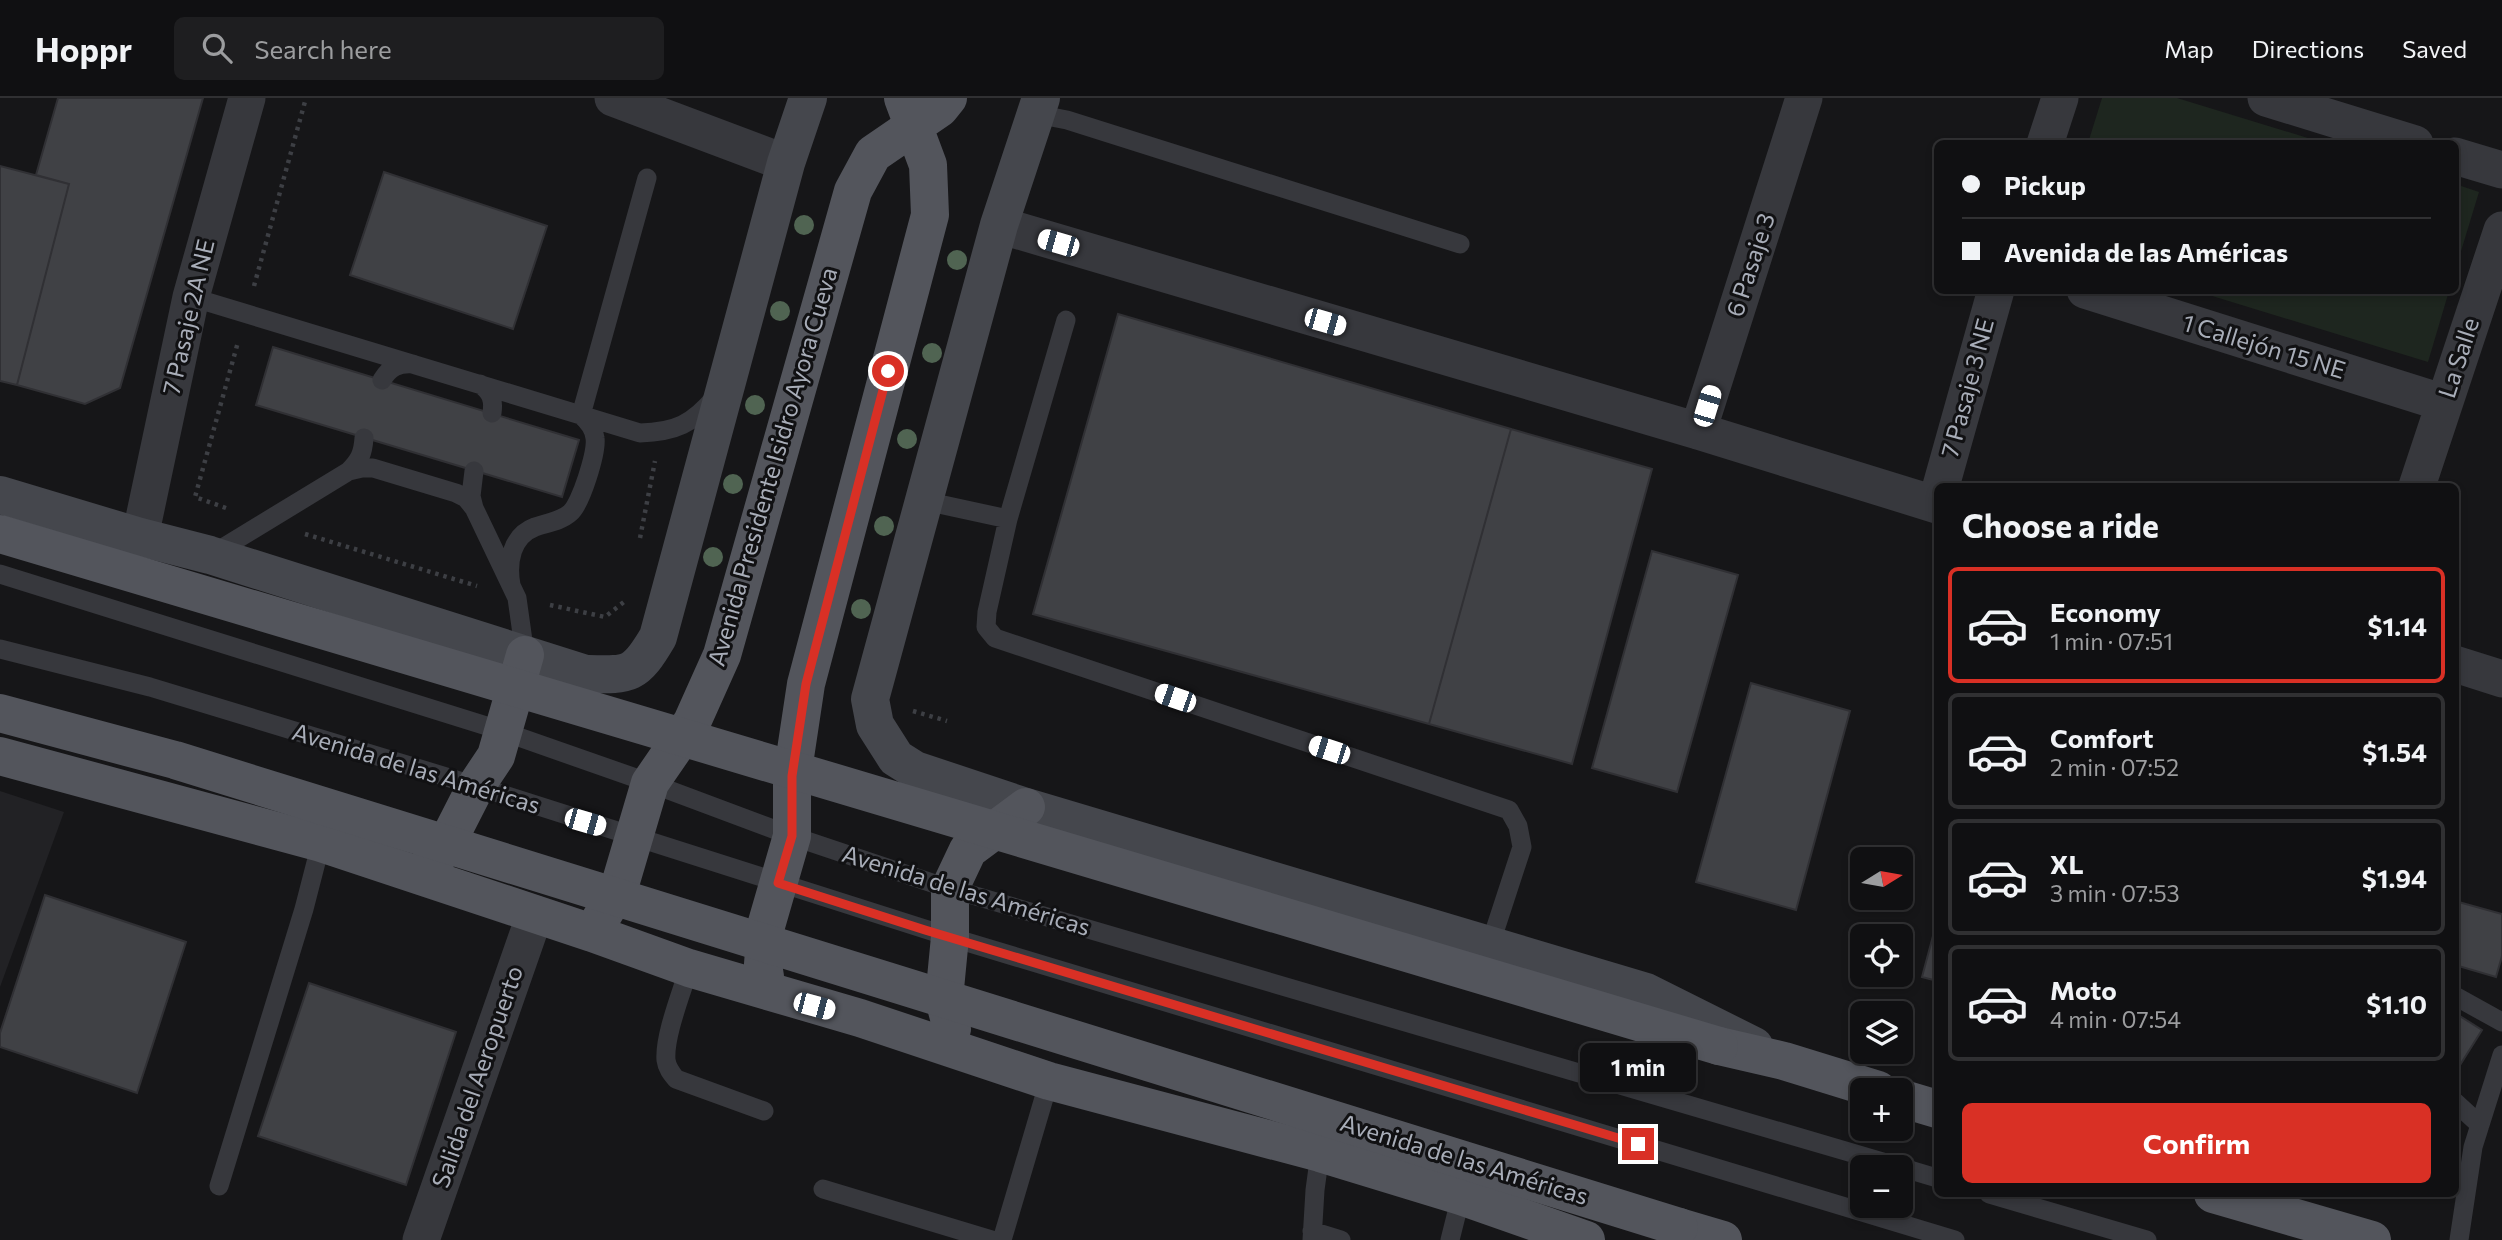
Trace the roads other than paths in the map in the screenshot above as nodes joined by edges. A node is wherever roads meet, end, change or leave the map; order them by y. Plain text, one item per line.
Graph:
1 (247, 98) edge
2 (613, 98) edge
3 (808, 98) edge
4 (948, 98) edge
5 (1804, 98) edge
6 (2060, 98) edge
7 (2266, 98) edge
8 (1038, 106) edge
9 (908, 112) edge
10 (2046, 140) edge
11 (2402, 140) edge
12 (2459, 157) edge
13 (786, 163) junction
14 (2502, 170) edge
15 (647, 178) dead end
16 (999, 225) junction
17 (2502, 230) edge
18 (1460, 244) dead end
19 (1995, 294) edge
20 (2098, 294) edge
21 (191, 297) junction
22 (1066, 320) dead end
23 (414, 364) junction
24 (382, 380) dead end
25 (729, 380) junction
26 (480, 384) junction
27 (2444, 403) junction
28 (492, 413) dead end
29 (581, 415) junction
30 (1699, 431) junction
31 (364, 438) dead end
32 (349, 471) junction
33 (474, 471) dead end
34 (1942, 483) edge
35 (2418, 483) edge
36 (0, 495) edge
37 (1934, 498) edge
38 (925, 501) junction
39 (474, 508) junction
40 (1008, 519) junction
41 (0, 534) edge
42 (140, 537) junction
43 (210, 555) junction
44 (0, 575) edge
45 (511, 585) junction
46 (0, 649) edge
47 (525, 655) junction
48 (2459, 665) edge
49 (2502, 678) edge
50 (0, 713) edge
51 (503, 732) junction
52 (0, 756) edge
53 (650, 783) junction
54 (476, 786) junction
55 (1026, 807) junction
56 (633, 836) junction
57 (792, 836) junction
58 (321, 843) junction
59 (418, 874) junction
60 (778, 883) junction
61 (950, 888) junction
62 (535, 914) junction
63 (592, 933) junction
64 (950, 937) junction
65 (1490, 945) junction
66 (689, 968) junction
67 (769, 993) junction
68 (2459, 998) edge
69 (2502, 1022) edge
70 (958, 1050) junction
71 (2502, 1055) edge
72 (1784, 1061) junction
73 (1049, 1081) junction
74 (1850, 1081) edge
75 (1913, 1101) edge
76 (2459, 1106) edge
77 (1934, 1108) edge
78 (764, 1111) dead end
79 (2480, 1125) junction
80 (1320, 1153) junction
81 (1859, 1155) edge
82 (1913, 1171) edge
83 (1934, 1177) edge
84 (219, 1186) dead end
85 (823, 1189) dead end
86 (1461, 1196) junction
87 (1999, 1197) edge
88 (2235, 1197) edge
89 (1312, 1235) edge
90 (1575, 1239) edge
91 (421, 1240) edge
92 (992, 1240) edge
93 (1002, 1240) edge
94 (1341, 1240) edge
95 (1450, 1240) edge
96 (1723, 1240) edge
97 (1955, 1240) edge
98 (2147, 1240) edge
99 (2372, 1240) edge
100 (2459, 1240) edge

1 - 21 street, 7 Pasaje 2A NE
2 - 13 street
3 - 13 main road
4 - 9 main road, Avenida Presidente Isidro Ayora Cueva
5 - 30 street, 6 Pasaje 3
6 - 10 street
7 - 11 street
8 - 16 main road
8 - 18 lane
9 - 53 main road, Avenida Presidente Isidro Ayora Cueva
9 - 57 main road
12 - 14 street
13 - 25 main road
15 - 29 lane
16 - 30 street
16 - 38 main road
17 - 27 street, La Salle
19 - 34 street, 7 Pasaje 3 NE
20 - 27 street, 1 Callejón 15 NE
21 - 23 lane
21 - 42 street, 7 Pasaje 2A NE
22 - 40 lane
23 - 24 lane
23 - 26 lane
25 - 29 lane
25 - 47 main road
26 - 28 lane
26 - 29 lane
27 - 35 street, La Salle
29 - 45 lane
30 - 37 street
31 - 32 lane
32 - 39 lane
32 - 43 lane
33 - 39 lane
36 - 42 main road
38 - 40 lane
38 - 55 main road
39 - 45 lane
40 - 65 lane
41 - 72 main road, bridge
42 - 43 main road
43 - 47 main road
44 - 51 lane, Avenida de las Américas
45 - 47 lane
46 - 54 lane, Avenida de las Américas
47 - 51 main road
48 - 49 street
50 - 96 main road, Avenida de las Américas, bridge
51 - 53 lane, Avenida de las Américas
51 - 54 main road
52 - 58 main road
53 - 56 main road, Avenida Presidente Isidro Ayora Cueva
53 - 57 lane, Avenida de las Américas
54 - 56 lane, Avenida de las Américas
54 - 59 main road
55 - 61 main road
55 - 65 main road
56 - 60 lane, Avenida de las Américas
56 - 63 main road, Avenida Presidente Isidro Ayora Cueva
57 - 60 main road
57 - 61 lane, Avenida de las Américas
58 - 59 main road
58 - 84 lane
59 - 62 main road
60 - 64 lane, Avenida de las Américas
60 - 67 main road
61 - 64 main road
61 - 81 lane, Avenida de las Américas
62 - 63 main road
62 - 91 street, Salida del Aeropuerto
63 - 66 main road
64 - 70 main road
64 - 97 lane, Avenida de las Américas
65 - 72 main road
66 - 67 main road
66 - 78 lane
67 - 70 main road
68 - 69 lane
70 - 73 main road
71 - 79 lane
72 - 74 main road
73 - 80 main road
73 - 93 lane
75 - 77 main road
76 - 79 lane
79 - 100 lane
80 - 86 main road
80 - 89 lane
82 - 83 lane, Avenida de las Américas
85 - 92 lane
86 - 90 main road
86 - 95 lane
87 - 98 lane
88 - 99 main road
89 - 94 lane

